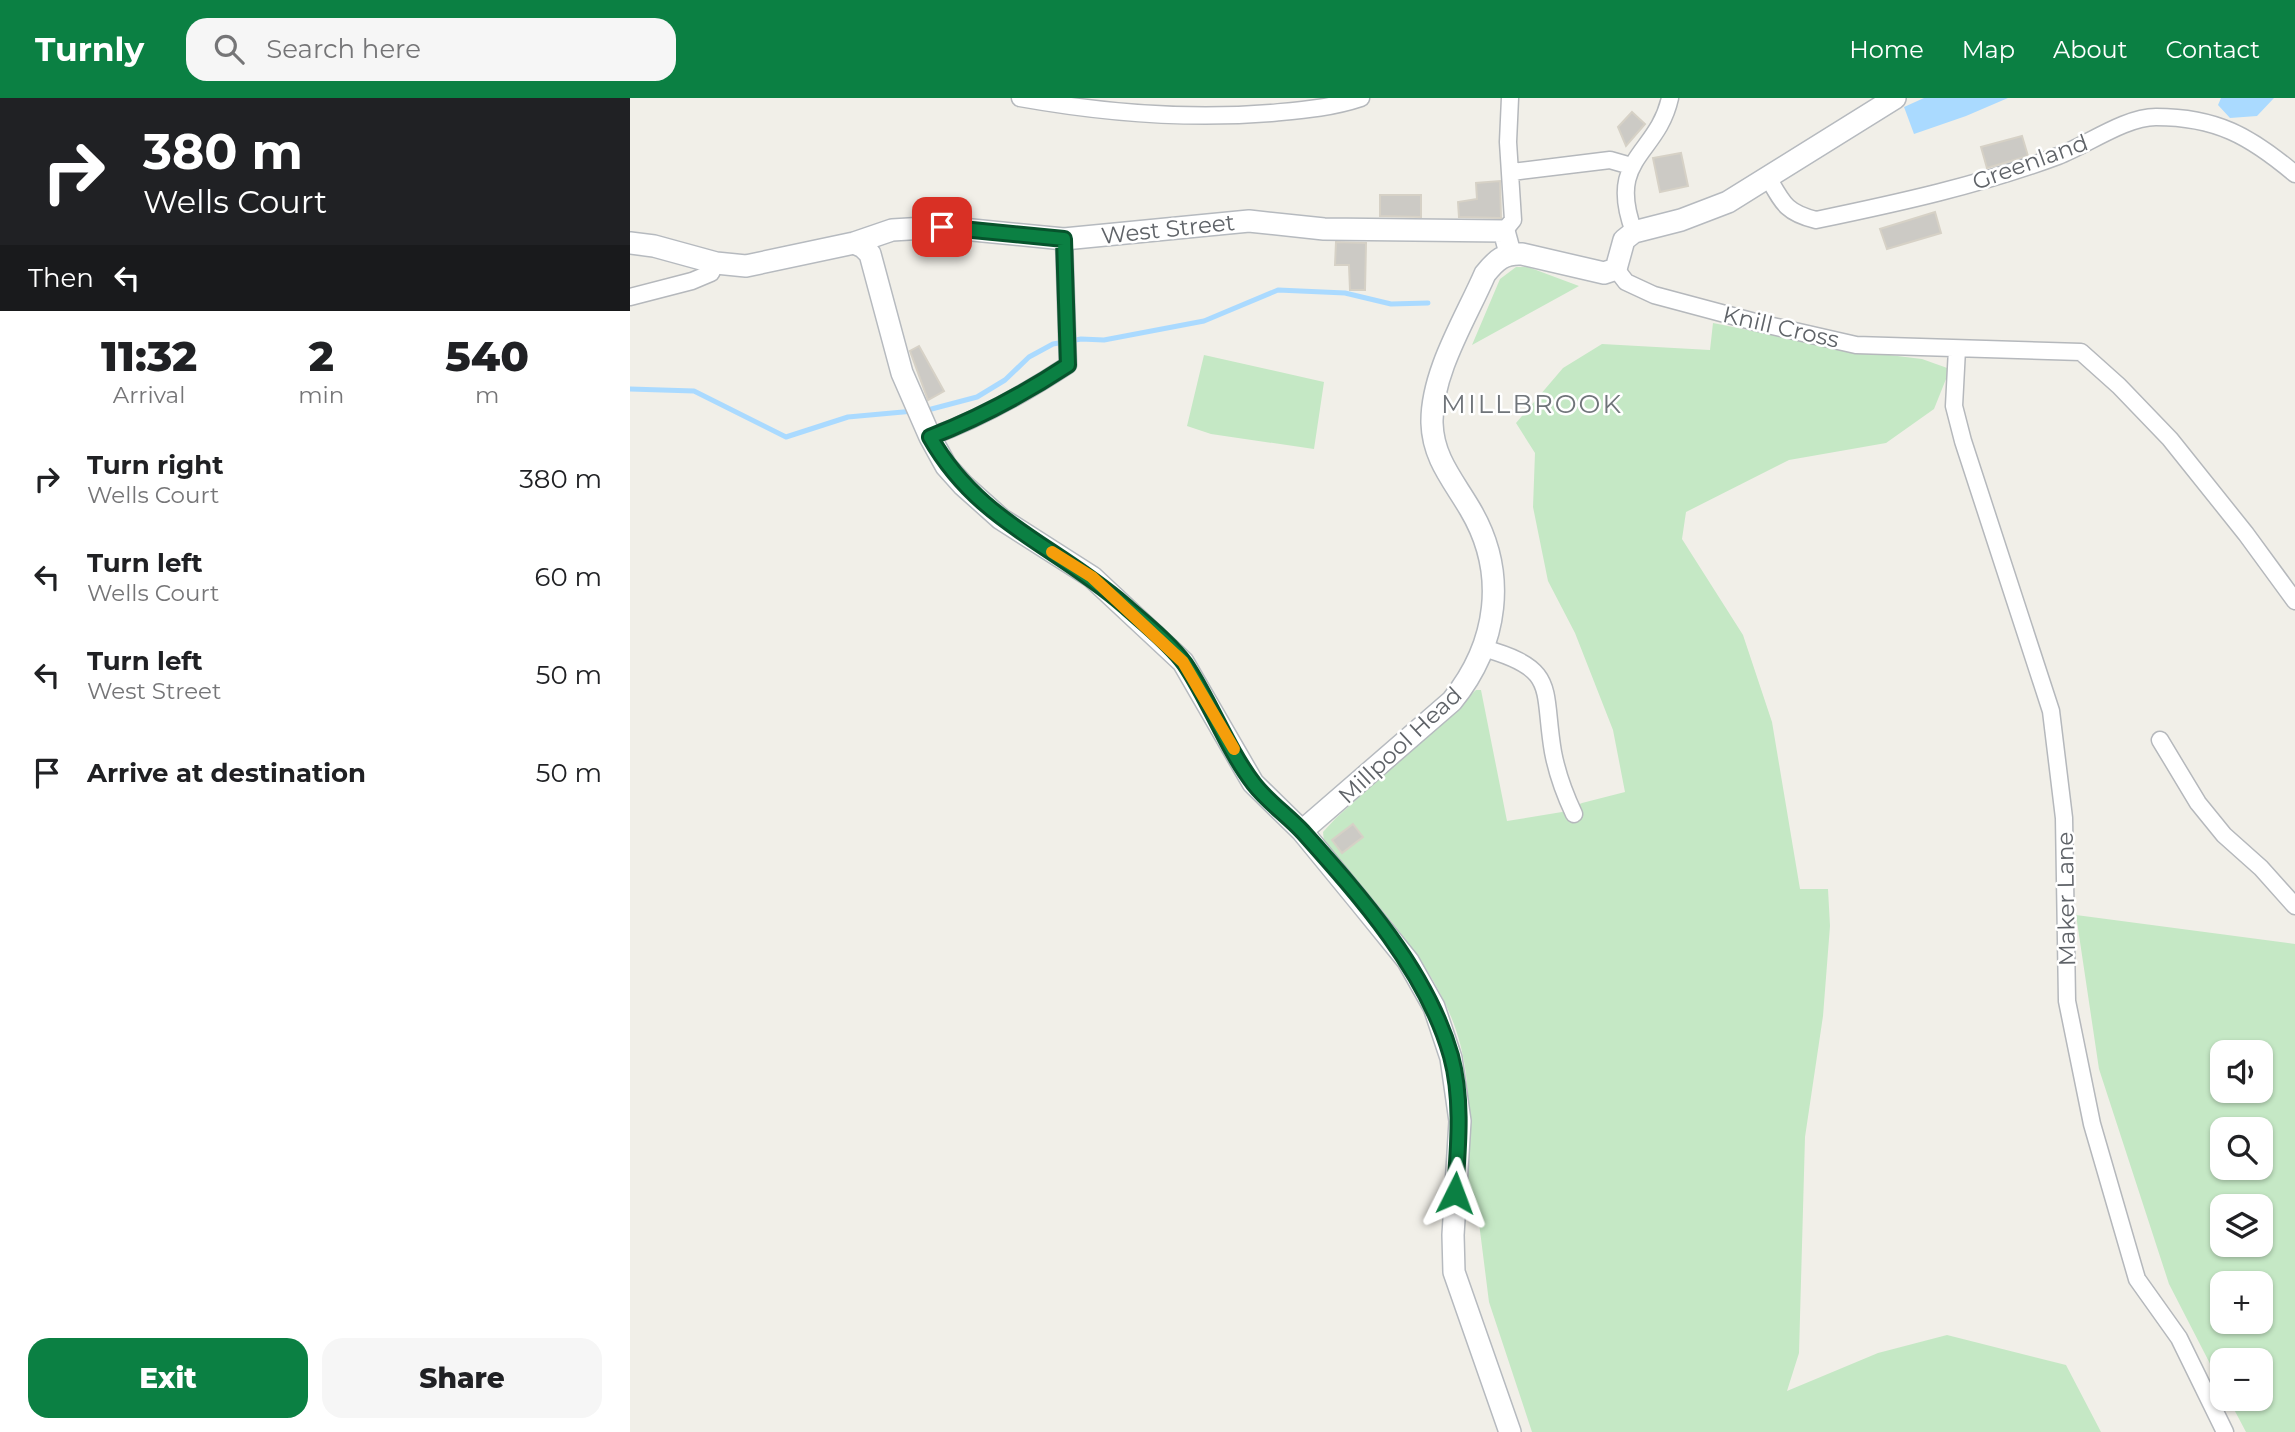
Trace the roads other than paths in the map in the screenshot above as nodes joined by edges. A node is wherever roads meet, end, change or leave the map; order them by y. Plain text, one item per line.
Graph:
1 (1020, 98) edge
2 (1361, 98) edge
3 (1510, 98) edge
4 (1670, 98) edge
5 (1895, 98) edge
6 (1631, 166) junction
7 (1512, 172) junction
8 (2295, 174) edge
9 (1769, 179) junction
10 (1504, 231) junction
11 (1634, 232) junction
12 (1064, 239) junction
13 (630, 243) edge
14 (854, 243) junction
15 (1510, 253) junction
16 (716, 263) junction
17 (1616, 269) junction
18 (630, 296) edge
19 (1957, 349) junction
20 (922, 419) junction
21 (2293, 590) edge
22 (1483, 648) junction
23 (2160, 740) dead end
24 (1574, 814) dead end
25 (1302, 831) junction
26 (2295, 906) edge
27 (1510, 1432) edge
28 (2225, 1432) edge

1 - 2 street
3 - 7 street
4 - 6 street
5 - 9 street
6 - 7 street
6 - 11 street
7 - 10 street
8 - 9 street, Greenland
9 - 11 street
10 - 12 street, West Street
10 - 15 street
11 - 17 street
12 - 14 street, West Street
12 - 20 street
13 - 16 street, West Street
14 - 16 street, West Street
14 - 20 street
15 - 17 street
15 - 22 street, Millpool Head
16 - 18 street
17 - 19 street, Knill Cross
19 - 21 street, Knill Cross
19 - 28 street, Maker Lane
20 - 25 street
22 - 24 street
22 - 25 street, Millpool Head
23 - 26 street
25 - 27 street

